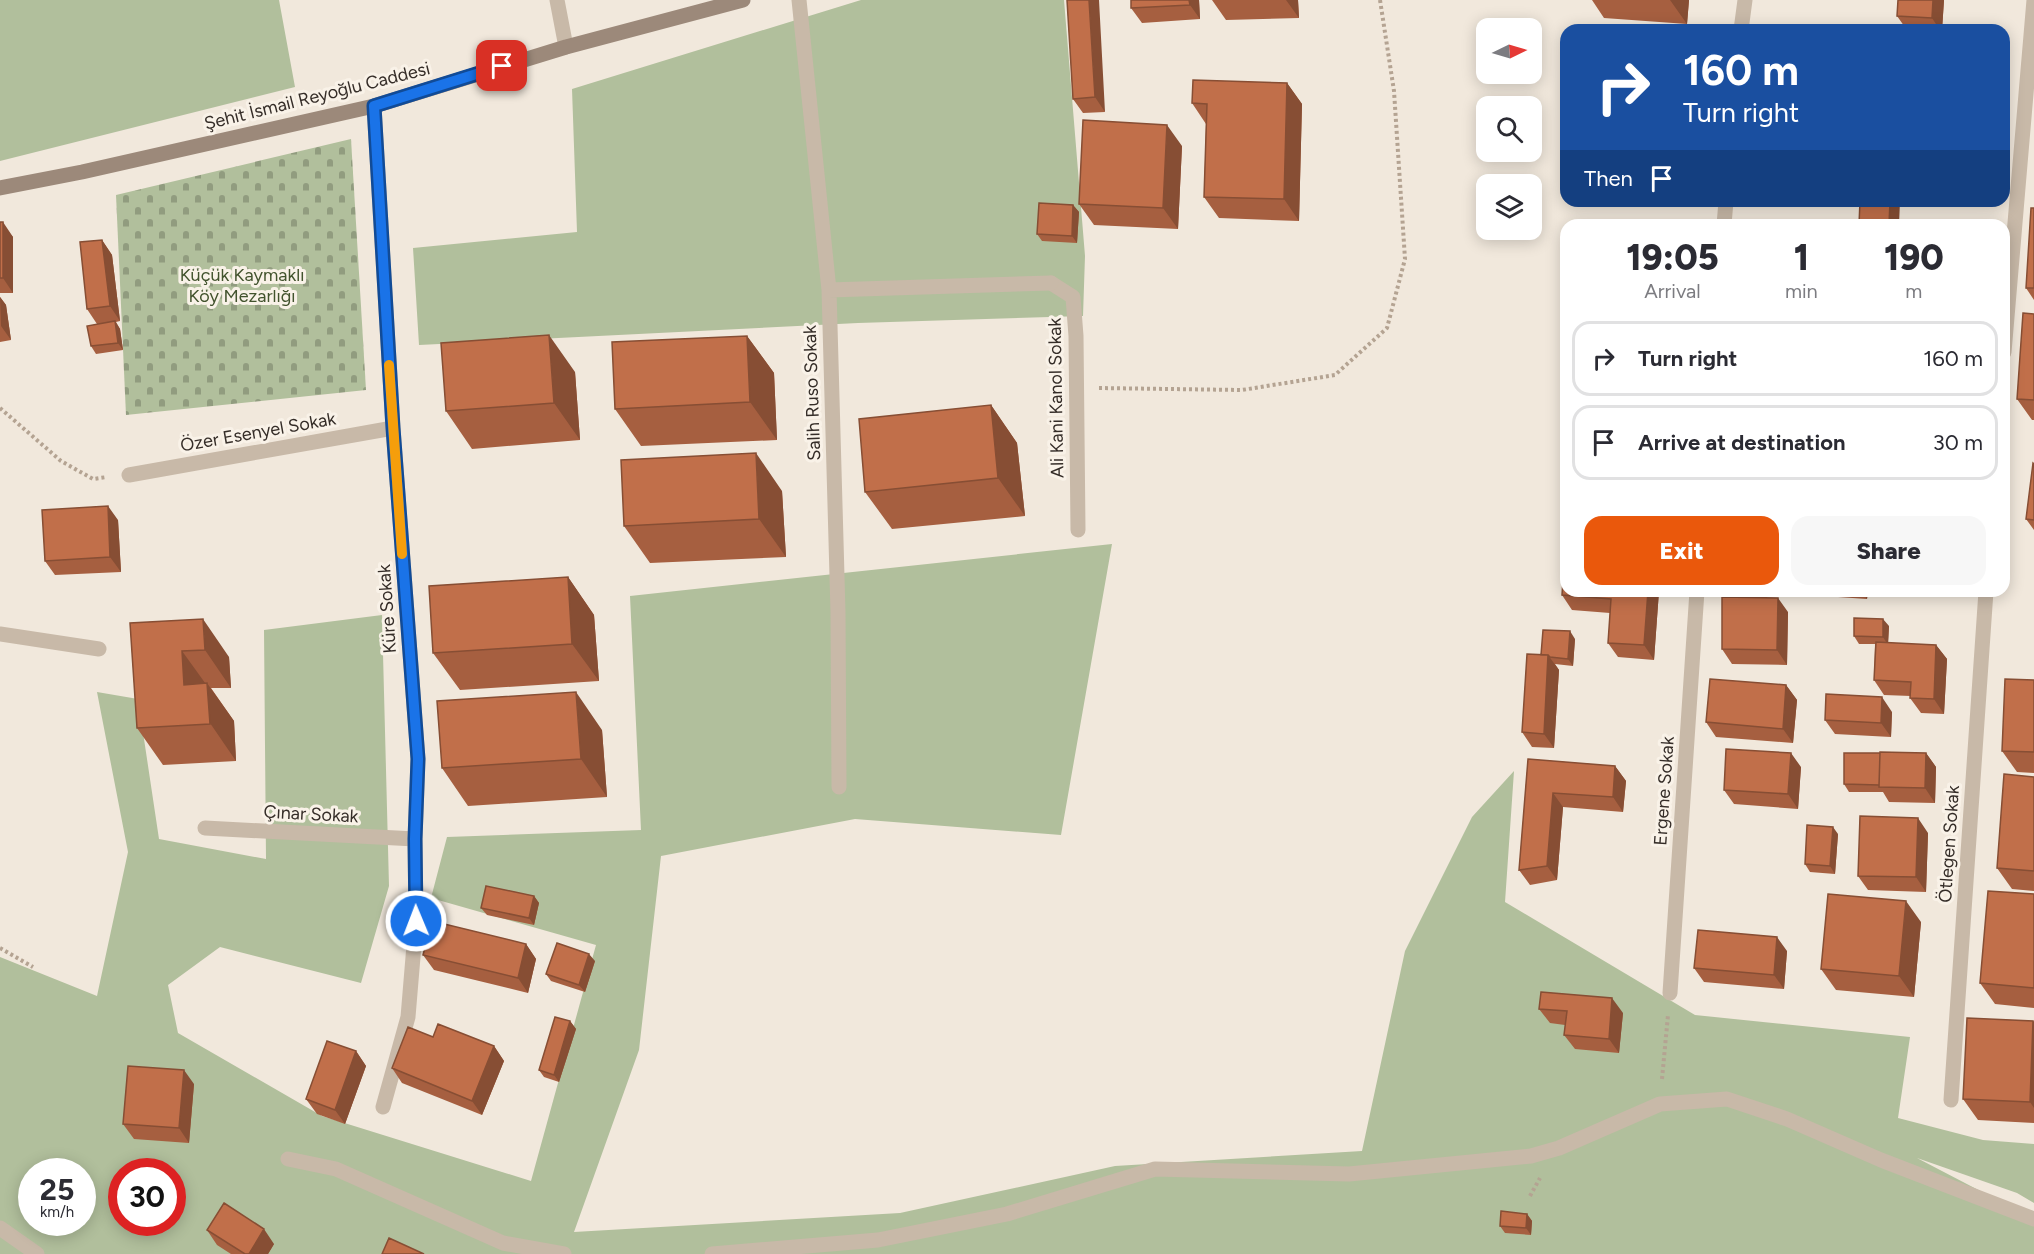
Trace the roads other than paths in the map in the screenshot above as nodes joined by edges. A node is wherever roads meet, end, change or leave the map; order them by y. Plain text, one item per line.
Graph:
1 (557, 0) edge
2 (743, 0) edge
3 (800, 0) edge
4 (1745, 0) edge
5 (2034, 0) edge
6 (1742, 24) edge
7 (566, 47) junction
8 (374, 106) junction
9 (0, 188) edge
10 (2010, 282) edge
11 (829, 290) junction
12 (393, 428) junction
13 (129, 476) road end
14 (1078, 530) dead end
15 (1697, 597) edge
16 (1986, 597) edge
17 (0, 634) edge
18 (99, 649) dead end
19 (839, 787) dead end
20 (205, 828) dead end
21 (415, 839) junction
22 (1670, 993) road end
23 (1951, 1100) dead end
24 (383, 1107) dead end
25 (288, 1159) dead end
26 (2034, 1219) edge
27 (0, 1228) edge
28 (37, 1254) edge
29 (564, 1254) edge
30 (712, 1254) edge

1 - 7 street
2 - 7 street, Şehit İsmail Reyoğlu Caddesi
3 - 11 street, Salih Ruso Sokak
4 - 6 street
5 - 10 street
7 - 8 street, Şehit İsmail Reyoğlu Caddesi
8 - 9 street, Şehit İsmail Reyoğlu Caddesi
8 - 12 street, Küre Sokak
11 - 14 street, Ali Kani Kanol Sokak
11 - 19 street, Salih Ruso Sokak
12 - 13 street, Özer Esenyel Sokak
12 - 21 street, Küre Sokak
15 - 22 street, Ergene Sokak
16 - 23 street, Ötlegen Sokak
17 - 18 street
20 - 21 street, Çınar Sokak
21 - 24 street, Küre Sokak
25 - 29 street
26 - 30 street
27 - 28 street

